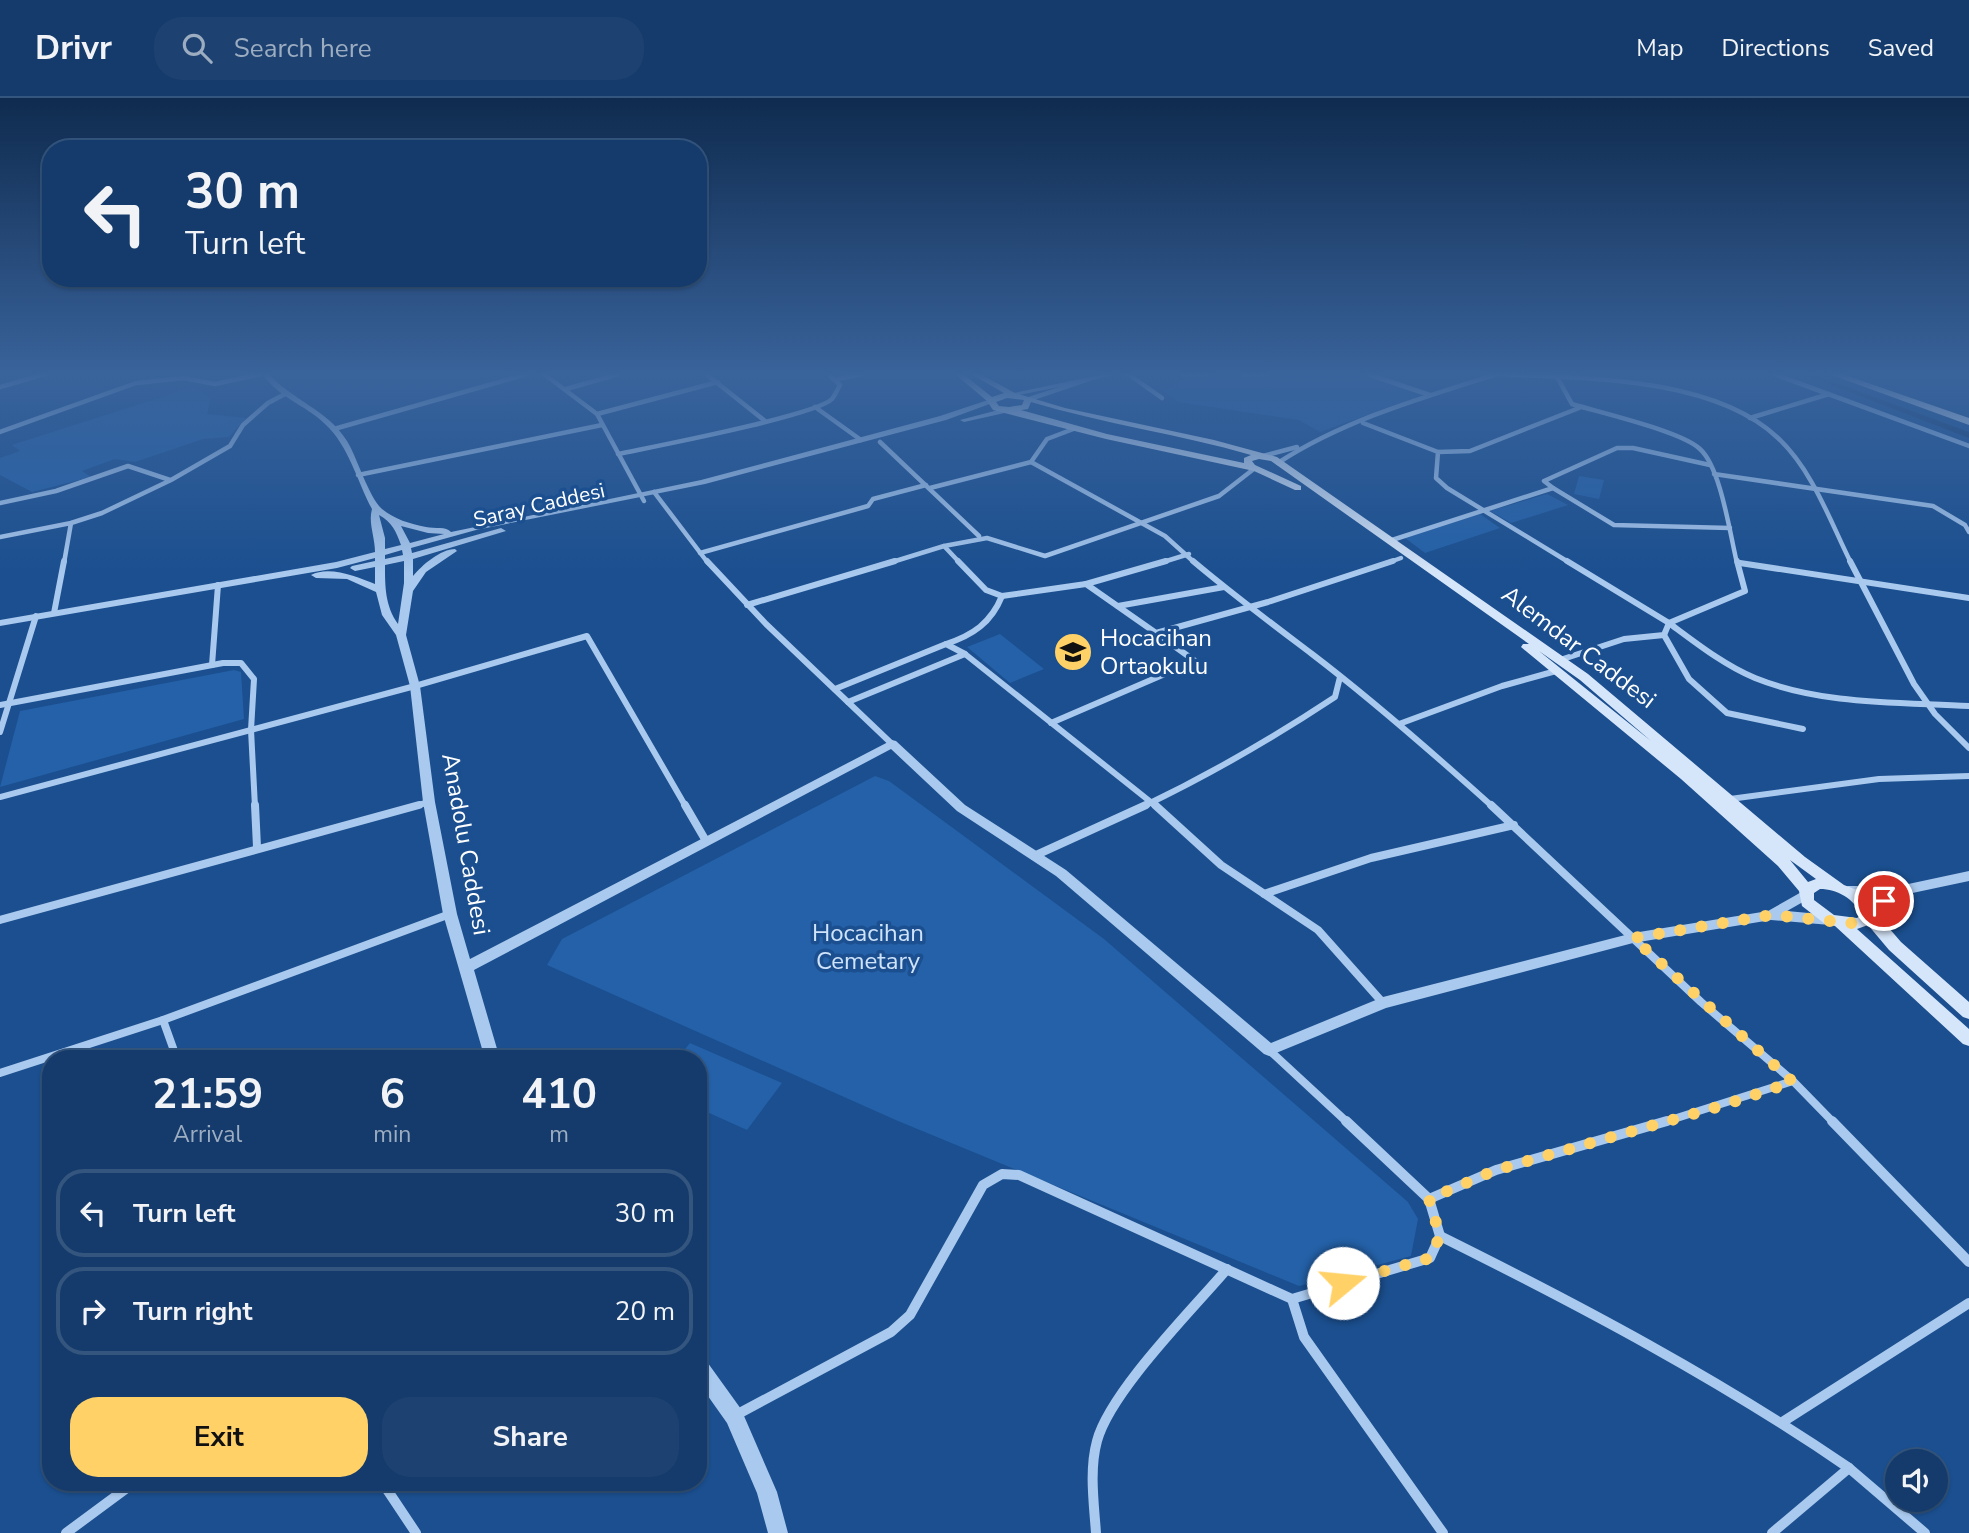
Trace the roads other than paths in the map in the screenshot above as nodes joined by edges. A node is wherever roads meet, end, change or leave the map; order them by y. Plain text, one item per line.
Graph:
1 (234, 441) edge
2 (343, 441) edge
3 (524, 441) edge
4 (611, 441) edge
5 (688, 441) edge
6 (856, 441) edge
7 (884, 441) edge
8 (1046, 441) edge
9 (1134, 441) edge
10 (1200, 441) edge
11 (1315, 441) edge
12 (1408, 441) edge
13 (1496, 441) edge
14 (1686, 441) edge
15 (1780, 441) edge
16 (880, 442) junction
17 (1307, 444) junction
18 (1438, 453) junction
19 (618, 454) junction
20 (1263, 456) junction
21 (1031, 462) junction
22 (1278, 463) junction
23 (1710, 465) junction
24 (1255, 468) junction
25 (1714, 474) junction
26 (358, 475) junction
27 (171, 480) junction
28 (928, 486) junction
29 (1553, 488) junction
30 (1814, 489) junction
31 (656, 495) junction
32 (642, 498) junction
33 (0, 503) edge
34 (376, 509) junction
35 (1482, 511) junction
36 (394, 521) junction
37 (1137, 522) junction
38 (71, 523) junction
39 (475, 528) junction
40 (1730, 528) junction
41 (1969, 532) edge
42 (487, 535) junction
43 (979, 536) junction
44 (0, 537) edge
45 (1389, 541) junction
46 (944, 546) junction
47 (407, 552) junction
48 (700, 553) junction
49 (1189, 554) junction
50 (1401, 558) junction
51 (378, 559) junction
52 (1740, 564) junction
53 (308, 575) junction
54 (282, 576) junction
55 (1862, 582) junction
56 (1086, 584) junction
57 (218, 585) junction
58 (1224, 587) junction
59 (409, 589) junction
60 (380, 590) junction
61 (1002, 596) junction
62 (1969, 598) edge
63 (747, 605) junction
64 (1117, 606) junction
65 (1245, 606) junction
66 (54, 613) junction
67 (36, 617) junction
68 (0, 623) edge
69 (1669, 623) junction
70 (1156, 633) junction
71 (401, 635) junction
72 (1664, 635) junction
73 (946, 644) junction
74 (964, 654) junction
75 (212, 665) junction
76 (1558, 665) junction
77 (1340, 677) junction
78 (415, 686) junction
79 (835, 689) junction
80 (848, 702) junction
81 (1926, 703) junction
82 (3, 705) edge
83 (1969, 706) edge
84 (1051, 723) junction
85 (1399, 724) junction
86 (1803, 729) dead end
87 (251, 730) junction
88 (0, 732) edge
89 (892, 744) junction
90 (1969, 748) edge
91 (1969, 776) edge
92 (0, 797) edge
93 (1730, 799) junction
94 (429, 802) junction
95 (1153, 803) junction
96 (1514, 825) junction
97 (706, 841) junction
98 (257, 847) junction
99 (1034, 856) junction
100 (1969, 876) edge
101 (1843, 889) junction
102 (1899, 891) junction
103 (1806, 892) junction
104 (1264, 894) junction
105 (1869, 913) junction
106 (450, 914) junction
107 (1771, 915) junction
108 (0, 920) edge
109 (1836, 922) junction
110 (1633, 938) junction
111 (465, 968) junction
112 (1383, 1003) junction
113 (1969, 1013) edge
114 (163, 1020) junction
115 (1969, 1039) edge
116 (71, 1050) edge
117 (174, 1050) edge
118 (490, 1050) edge
119 (1269, 1050) junction
120 (42, 1059) edge
121 (0, 1073) edge
122 (1793, 1082) junction
123 (1429, 1199) junction
124 (1440, 1236) junction
125 (1969, 1262) edge
126 (1227, 1269) junction
127 (1292, 1299) junction
128 (1969, 1303) edge
129 (707, 1378) edge
130 (734, 1416) junction
131 (1784, 1421) junction
132 (1849, 1468) junction
133 (123, 1491) edge
134 (388, 1491) edge
135 (66, 1533) edge
136 (416, 1533) edge
137 (778, 1533) edge
138 (1096, 1533) edge
139 (1443, 1533) edge
140 (1772, 1533) edge
141 (1925, 1533) edge

1 - 27 street
2 - 26 street
3 - 26 street
4 - 19 street
5 - 19 street
6 - 31 street, Saray Caddesi
7 - 16 street, Saray Caddesi
8 - 21 street
9 - 24 main road, Alemdar Caddesi
10 - 20 main road
11 - 17 street
12 - 18 street
13 - 18 street
14 - 23 street
15 - 30 street
16 - 28 street
16 - 31 street, Saray Caddesi
17 - 20 street
17 - 22 street
18 - 35 street
19 - 32 street
20 - 22 main road, Alemdar Caddesi
20 - 24 main road
21 - 28 street
21 - 37 street
22 - 24 main road
22 - 45 main road, Alemdar Caddesi
23 - 25 street
23 - 29 street
24 - 37 street
24 - 50 main road, Alemdar Caddesi
25 - 30 street
25 - 40 street
26 - 34 street
27 - 33 street
27 - 38 street
28 - 43 street
28 - 48 street
29 - 35 street
29 - 40 street
30 - 41 street
30 - 55 street
31 - 32 street, Saray Caddesi
31 - 48 street
32 - 39 street, Saray Caddesi
32 - 42 street, Saray Caddesi
34 - 36 street
34 - 51 street, Anadolu Caddesi
35 - 45 street
35 - 69 street
36 - 39 street
36 - 47 street
37 - 43 street
37 - 49 street
38 - 44 street
38 - 66 street
39 - 47 street, Saray Caddesi
40 - 52 street
42 - 47 street, Saray Caddesi
42 - 59 street
43 - 46 street
45 - 76 main road, Alemdar Caddesi
46 - 61 street
46 - 63 street
47 - 51 street
47 - 59 street, Anadolu Caddesi
48 - 63 street
49 - 56 street
49 - 58 street
50 - 65 street
50 - 76 main road, Alemdar Caddesi
51 - 53 street
51 - 54 street
51 - 60 street, Anadolu Caddesi
52 - 55 street
52 - 69 street
53 - 54 street
53 - 60 street
54 - 57 street
55 - 62 street
55 - 81 street
56 - 61 street
56 - 64 street
57 - 66 street
57 - 75 street
58 - 64 street
58 - 65 street
59 - 71 street, Anadolu Caddesi
60 - 71 street, Anadolu Caddesi
61 - 73 street
63 - 79 street
64 - 70 street
65 - 70 street
65 - 77 street
66 - 67 street
67 - 68 street
67 - 82 street
69 - 72 street
69 - 81 street
70 - 84 street
71 - 78 street, Anadolu Caddesi
72 - 76 street
72 - 86 street
73 - 74 street
73 - 79 street
74 - 80 street
74 - 84 street
75 - 82 street
75 - 87 street
76 - 85 street
76 - 93 main road, Alemdar Caddesi
76 - 103 main road, Alemdar Caddesi
77 - 85 street
77 - 95 street
78 - 87 street
78 - 94 street, Anadolu Caddesi
78 - 97 street
79 - 80 street
80 - 89 street
81 - 83 street
81 - 90 street
82 - 88 street
84 - 95 street
85 - 96 street
87 - 92 street
87 - 98 street
89 - 97 street
89 - 99 street
91 - 93 street
93 - 101 main road, Alemdar Caddesi
94 - 98 street
94 - 106 street, Anadolu Caddesi
95 - 99 street
95 - 104 street
96 - 104 street
96 - 110 street
97 - 111 street
98 - 108 street
99 - 119 street
100 - 102 street
101 - 102 street
101 - 103 main road
101 - 105 main road, Alemdar Caddesi
102 - 105 street
103 - 107 street
103 - 109 main road, Alemdar Caddesi
104 - 112 street
105 - 109 main road
105 - 113 main road
106 - 111 street, Anadolu Caddesi
106 - 114 street
107 - 109 street
107 - 110 street
109 - 115 main road
110 - 112 street
110 - 122 street
111 - 118 street, Anadolu Caddesi
112 - 119 street
114 - 116 street
114 - 117 street
119 - 123 street
120 - 121 street
122 - 123 street
122 - 125 street
123 - 124 street
124 - 127 street
124 - 131 street
126 - 127 street
126 - 130 street
126 - 138 street
127 - 139 street
128 - 131 street
129 - 130 street
130 - 137 street
131 - 132 street
132 - 140 street
132 - 141 street
133 - 135 street
134 - 136 street

